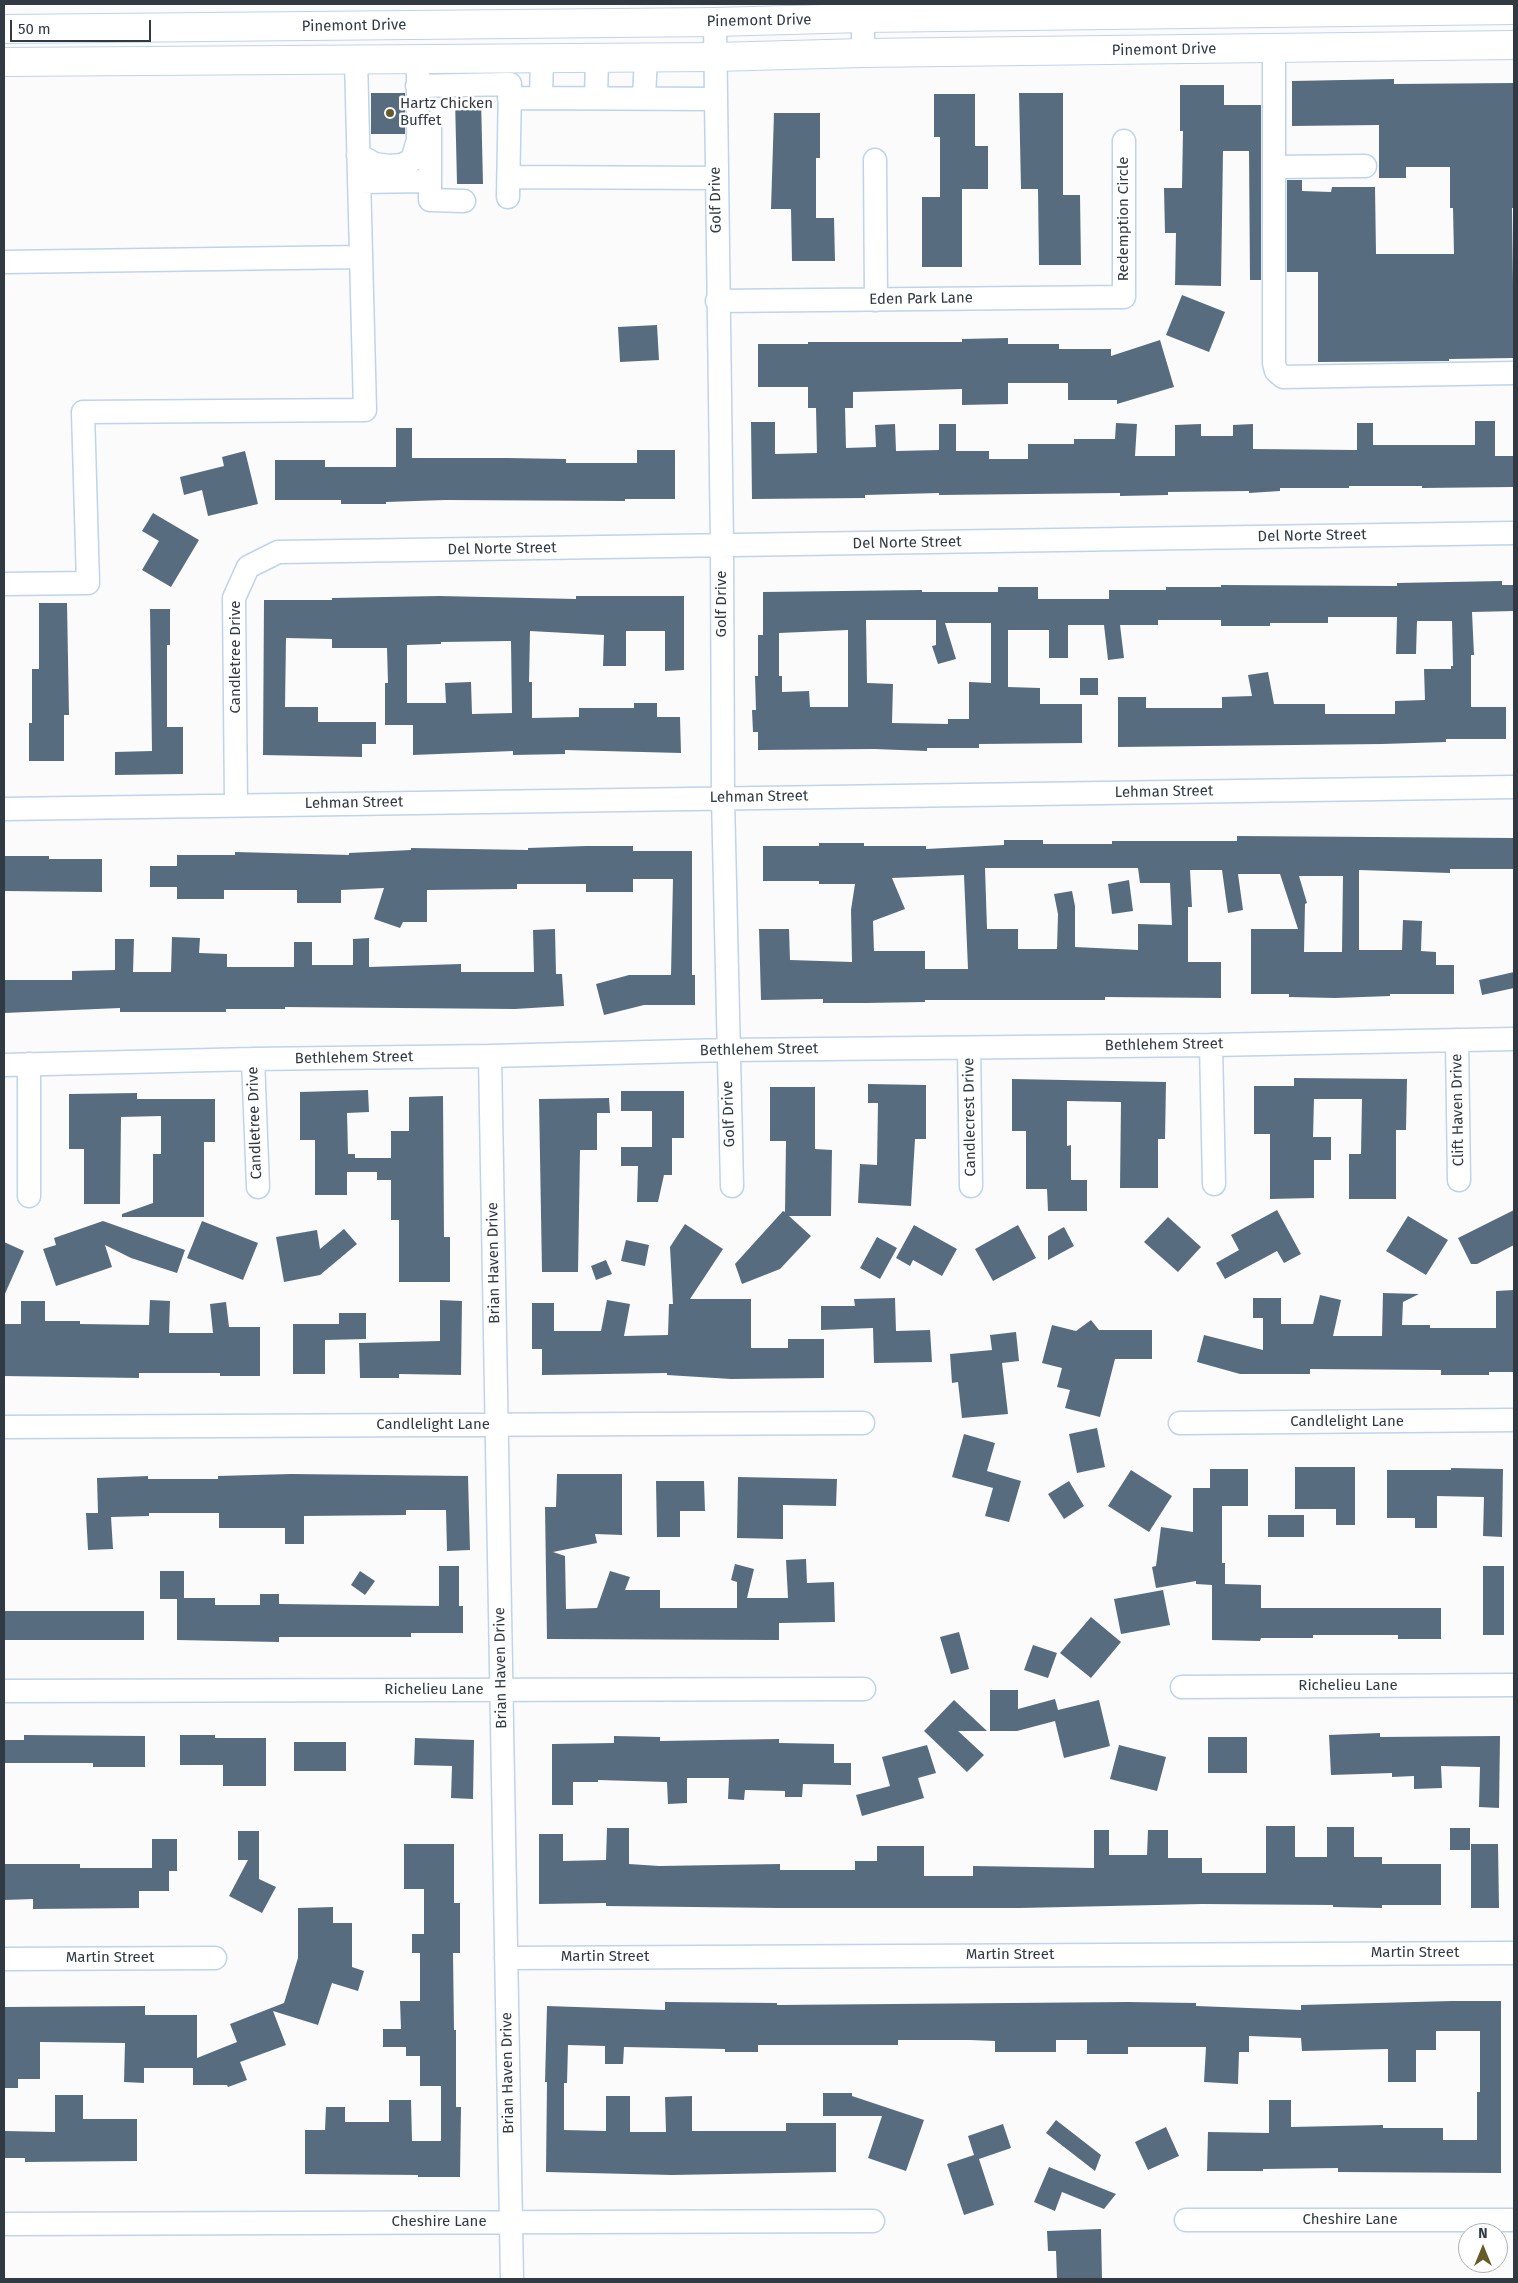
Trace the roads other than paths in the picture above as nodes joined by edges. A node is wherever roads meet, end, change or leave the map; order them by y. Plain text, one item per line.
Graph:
1 (1318, 8) edge
2 (1286, 9) edge
3 (1514, 10) edge
4 (863, 11) edge
5 (1379, 12) junction
6 (715, 22) junction
7 (356, 26) junction
8 (4, 29) edge
9 (1514, 45) edge
10 (1274, 48) junction
11 (863, 53) junction
12 (715, 57) junction
13 (542, 58) junction
14 (598, 58) junction
15 (646, 58) junction
16 (356, 60) junction
17 (4, 62) edge
18 (422, 77) junction
19 (509, 98) junction
20 (541, 98) junction
21 (596, 98) junction
22 (644, 98) junction
23 (714, 99) junction
24 (1124, 141) dead end
25 (358, 155) junction
26 (875, 160) dead end
27 (1365, 166) dead end
28 (1274, 167) junction
29 (716, 178) junction
30 (430, 181) junction
31 (358, 182) junction
32 (464, 201) dead end
33 (361, 257) junction
34 (4, 262) edge
35 (1124, 297) joint
36 (876, 300) junction
37 (718, 302) junction
38 (1514, 373) edge
39 (1514, 532) edge
40 (722, 546) junction
41 (300, 552) joint
42 (4, 584) edge
43 (1514, 787) edge
44 (723, 798) junction
45 (236, 804) junction
46 (4, 809) edge
47 (1514, 1038) edge
48 (1457, 1040) junction
49 (1211, 1045) junction
50 (969, 1048) junction
51 (728, 1050) junction
52 (490, 1056) junction
53 (253, 1058) junction
54 (28, 1064) junction
55 (4, 1065) edge
56 (1459, 1180) dead end
57 (1214, 1184) dead end
58 (732, 1186) dead end
59 (971, 1186) dead end
60 (258, 1187) dead end
61 (28, 1196) dead end
62 (1514, 1420) edge
63 (863, 1423) dead end
64 (1180, 1423) dead end
65 (496, 1424) junction
66 (4, 1427) edge
67 (1514, 1686) edge
68 (1182, 1687) dead end
69 (864, 1689) dead end
70 (501, 1690) junction
71 (4, 1692) edge
72 (1514, 1953) edge
73 (4, 1958) edge
74 (215, 1958) dead end
75 (506, 1958) junction
76 (1186, 2220) dead end
77 (1514, 2220) edge
78 (874, 2221) dead end
79 (511, 2222) junction
80 (4, 2224) edge
81 (512, 2279) edge

1 - 2 main road, Pinemont Drive
1 - 5 main road, Pinemont Drive
2 - 4 main road, Pinemont Drive
3 - 5 main road, Pinemont Drive
4 - 6 main road, Pinemont Drive
4 - 11 street
5 - 10 main road
6 - 7 main road, Pinemont Drive
6 - 12 street, Golf Drive
7 - 8 main road, Pinemont Drive
7 - 16 main road
9 - 10 main road, Pinemont Drive
10 - 11 main road, Pinemont Drive
10 - 28 street
11 - 12 main road, Pinemont Drive
12 - 15 main road, Pinemont Drive
12 - 23 street, Golf Drive
13 - 14 main road, Pinemont Drive
13 - 18 main road, Pinemont Drive
13 - 20 street
14 - 15 main road, Pinemont Drive
14 - 21 street
15 - 22 street
16 - 17 main road, Pinemont Drive
16 - 18 main road, Pinemont Drive
16 - 25 street
18 - 19 street
18 - 25 street
18 - 30 street
19 - 20 street
19 - 29 street
20 - 21 street
21 - 22 street
22 - 23 street
23 - 29 street, Golf Drive
24 - 35 street, Redemption Circle
25 - 31 street
26 - 36 street
27 - 28 street
28 - 38 street
29 - 37 street, Golf Drive
30 - 31 street
30 - 32 street
31 - 33 street
33 - 34 street
33 - 42 street
35 - 36 street, Eden Park Lane
36 - 37 street, Eden Park Lane
37 - 40 street, Golf Drive
39 - 40 street, Del Norte Street
40 - 41 street, Del Norte Street
40 - 44 street, Golf Drive
41 - 45 street, Candletree Drive
43 - 44 street, Lehman Street
44 - 45 street, Lehman Street
44 - 51 street, Golf Drive
45 - 46 street, Lehman Street
47 - 48 street, Bethlehem Street
48 - 49 street, Bethlehem Street
48 - 56 street, Clift Haven Drive
49 - 50 street, Bethlehem Street
49 - 57 street
50 - 51 street, Bethlehem Street
50 - 59 street, Candlecrest Drive
51 - 52 street, Bethlehem Street
51 - 58 street, Golf Drive
52 - 53 street, Bethlehem Street
52 - 65 street, Brian Haven Drive
53 - 54 street, Bethlehem Street
53 - 60 street, Candletree Drive
54 - 55 street, Bethlehem Street
54 - 61 street
62 - 64 street, Candlelight Lane
63 - 65 street, Candlelight Lane
65 - 66 street, Candlelight Lane
65 - 70 street, Brian Haven Drive
67 - 68 street, Richelieu Lane
69 - 70 street, Richelieu Lane
70 - 71 street, Richelieu Lane
70 - 75 street, Brian Haven Drive
72 - 75 street, Martin Street
73 - 74 street, Martin Street
75 - 79 street, Brian Haven Drive
76 - 77 street, Cheshire Lane
78 - 79 street, Cheshire Lane
79 - 80 street, Cheshire Lane
79 - 81 street, Brian Haven Drive

